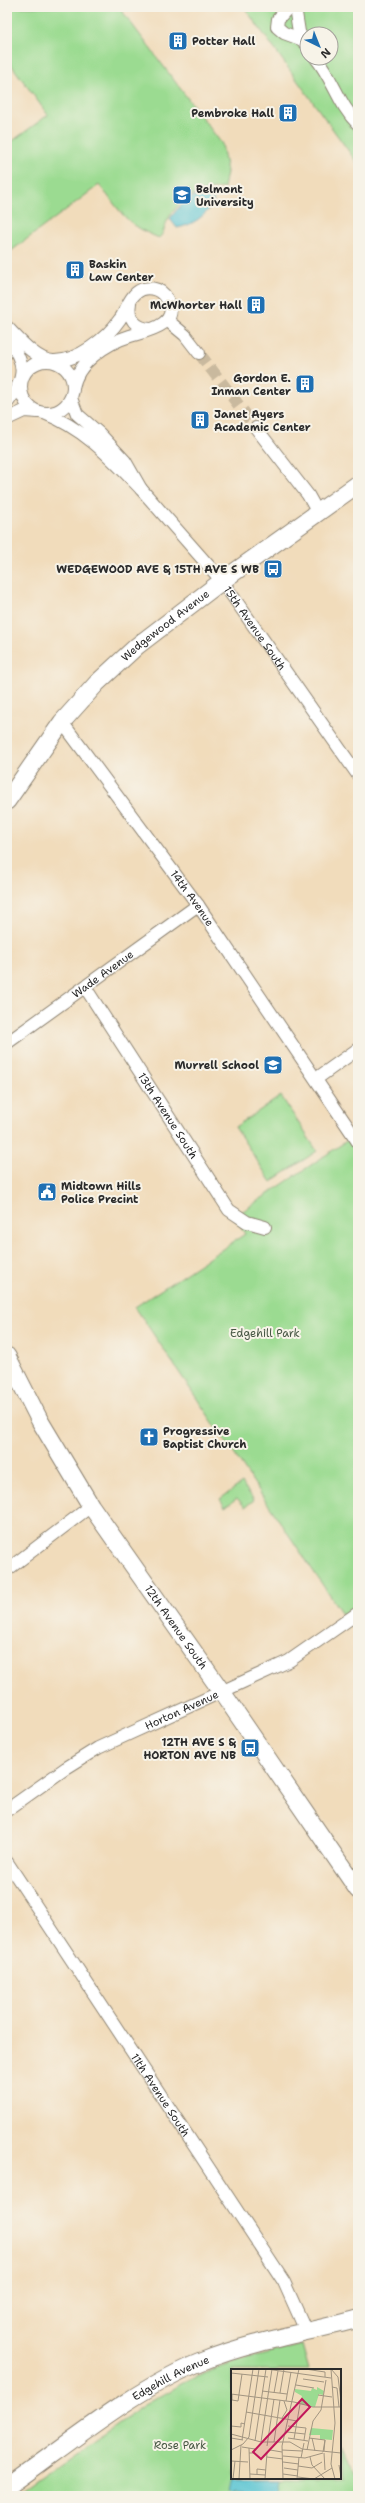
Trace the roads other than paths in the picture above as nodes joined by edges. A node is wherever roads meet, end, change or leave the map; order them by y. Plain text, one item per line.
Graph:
1 (289, 7) edge
2 (295, 7) edge
3 (299, 34) edge
4 (299, 40) edge
5 (322, 66) edge
6 (358, 124) edge
7 (132, 298) junction
8 (167, 320) junction
9 (7, 327) edge
10 (155, 329) junction
11 (7, 339) edge
12 (199, 352) tunnel mouth
13 (52, 361) junction
14 (22, 378) junction
15 (72, 393) junction
16 (7, 403) edge
17 (41, 412) junction
18 (7, 419) edge
19 (256, 428) tunnel mouth
20 (358, 484) edge
21 (141, 489) junction
22 (318, 513) junction
23 (222, 581) junction
24 (62, 722) junction
25 (358, 776) edge
26 (7, 801) edge
27 (198, 905) junction
28 (85, 987) junction
29 (7, 1043) edge
30 (358, 1049) edge
31 (316, 1079) junction
32 (358, 1142) edge
33 (265, 1227) dead end
34 (7, 1356) edge
35 (91, 1506) junction
36 (7, 1570) edge
37 (358, 1613) edge
38 (222, 1692) junction
39 (7, 1810) edge
40 (7, 1862) edge
41 (358, 1890) edge
42 (358, 2319) edge
43 (306, 2331) junction
44 (7, 2487) edge

1 - 4 street
2 - 3 street
5 - 6 street
7 - 8 street
7 - 10 street
7 - 13 street
8 - 10 street
8 - 12 street
9 - 13 street
10 - 15 street
11 - 14 street
13 - 14 street
13 - 15 street
14 - 16 street
14 - 17 street
15 - 17 street
15 - 21 street, 15th Avenue South
17 - 18 street
17 - 21 street, 15th Avenue South
19 - 22 street
20 - 22 main road, Wedgewood Avenue
21 - 23 street, 15th Avenue South
22 - 23 main road, Wedgewood Avenue
23 - 24 main road, Wedgewood Avenue
23 - 25 street, 15th Avenue South
24 - 26 main road, Wedgewood Avenue
24 - 27 street, 14th Avenue
27 - 28 street, Wade Avenue
27 - 31 street, 14th Avenue
28 - 29 street, Wade Avenue
28 - 33 street, 13th Avenue South
30 - 31 street
31 - 32 street, 14th Avenue
34 - 35 main road, 12th Avenue South
35 - 36 street
35 - 38 main road, 12th Avenue South
37 - 38 street, Horton Avenue
38 - 39 street, Horton Avenue
38 - 41 main road, 12th Avenue South
40 - 43 street, 11th Avenue South
42 - 43 main road, Edgehill Avenue
43 - 44 main road, Edgehill Avenue

